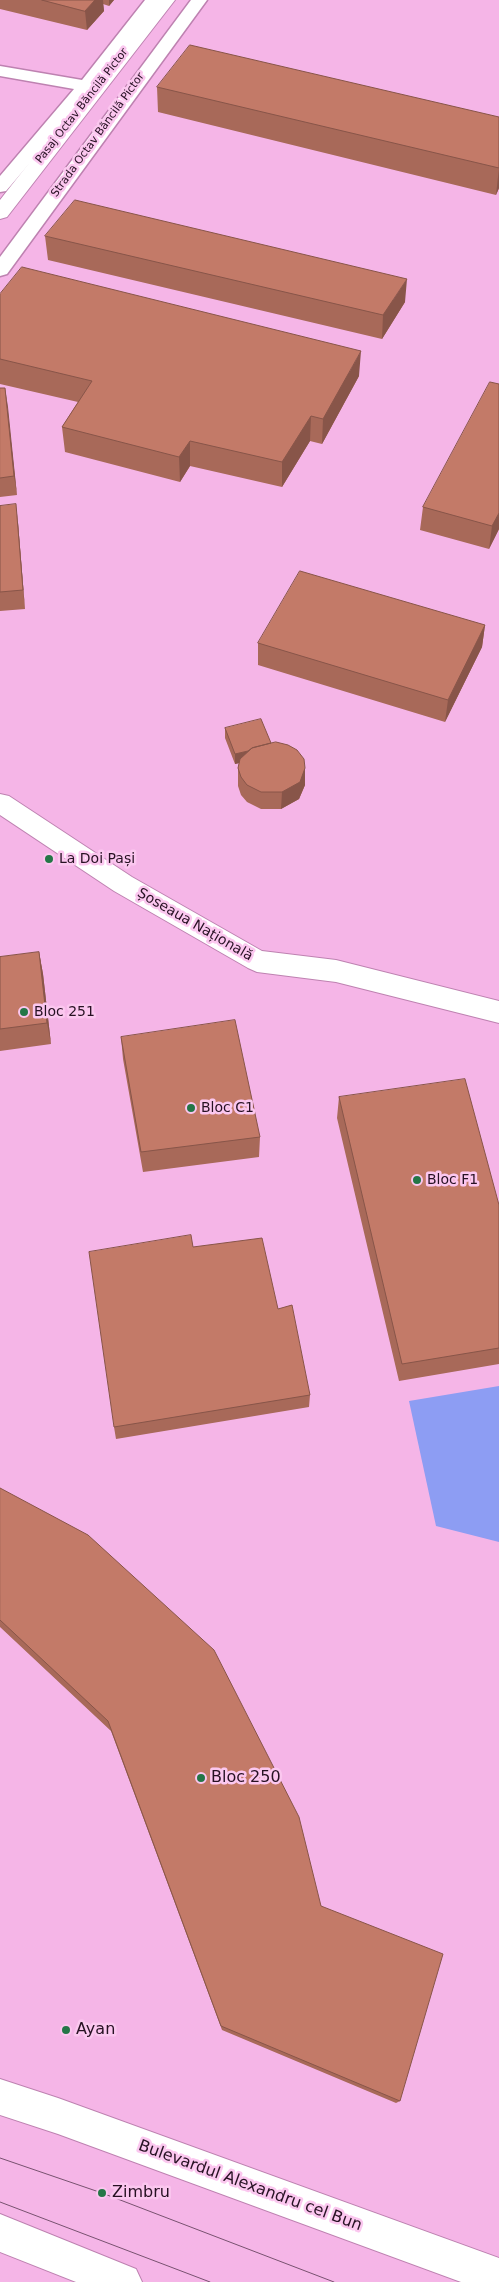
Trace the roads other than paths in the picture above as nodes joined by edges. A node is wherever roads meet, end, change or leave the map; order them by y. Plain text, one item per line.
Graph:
1 (154, 0) edge
2 (166, 0) edge
3 (198, 0) edge
4 (0, 71) edge
5 (86, 86) junction
6 (0, 187) edge
7 (0, 213) edge
8 (0, 270) edge
9 (0, 804) edge
10 (0, 818) edge
11 (57, 842) junction
12 (499, 1012) edge
13 (0, 2098) edge
14 (0, 2233) edge
15 (499, 2277) edge
16 (123, 2282) edge

1 - 5 lane
2 - 7 street, Pasaj Octav Băncilă Pictor
3 - 8 lane, Strada Octav Băncilă Pictor
4 - 5 lane
5 - 6 lane
9 - 11 street, Șoseaua Națională
10 - 11 street
11 - 12 street, Șoseaua Națională
13 - 15 street, Bulevardul Alexandru cel Bun
14 - 16 street

